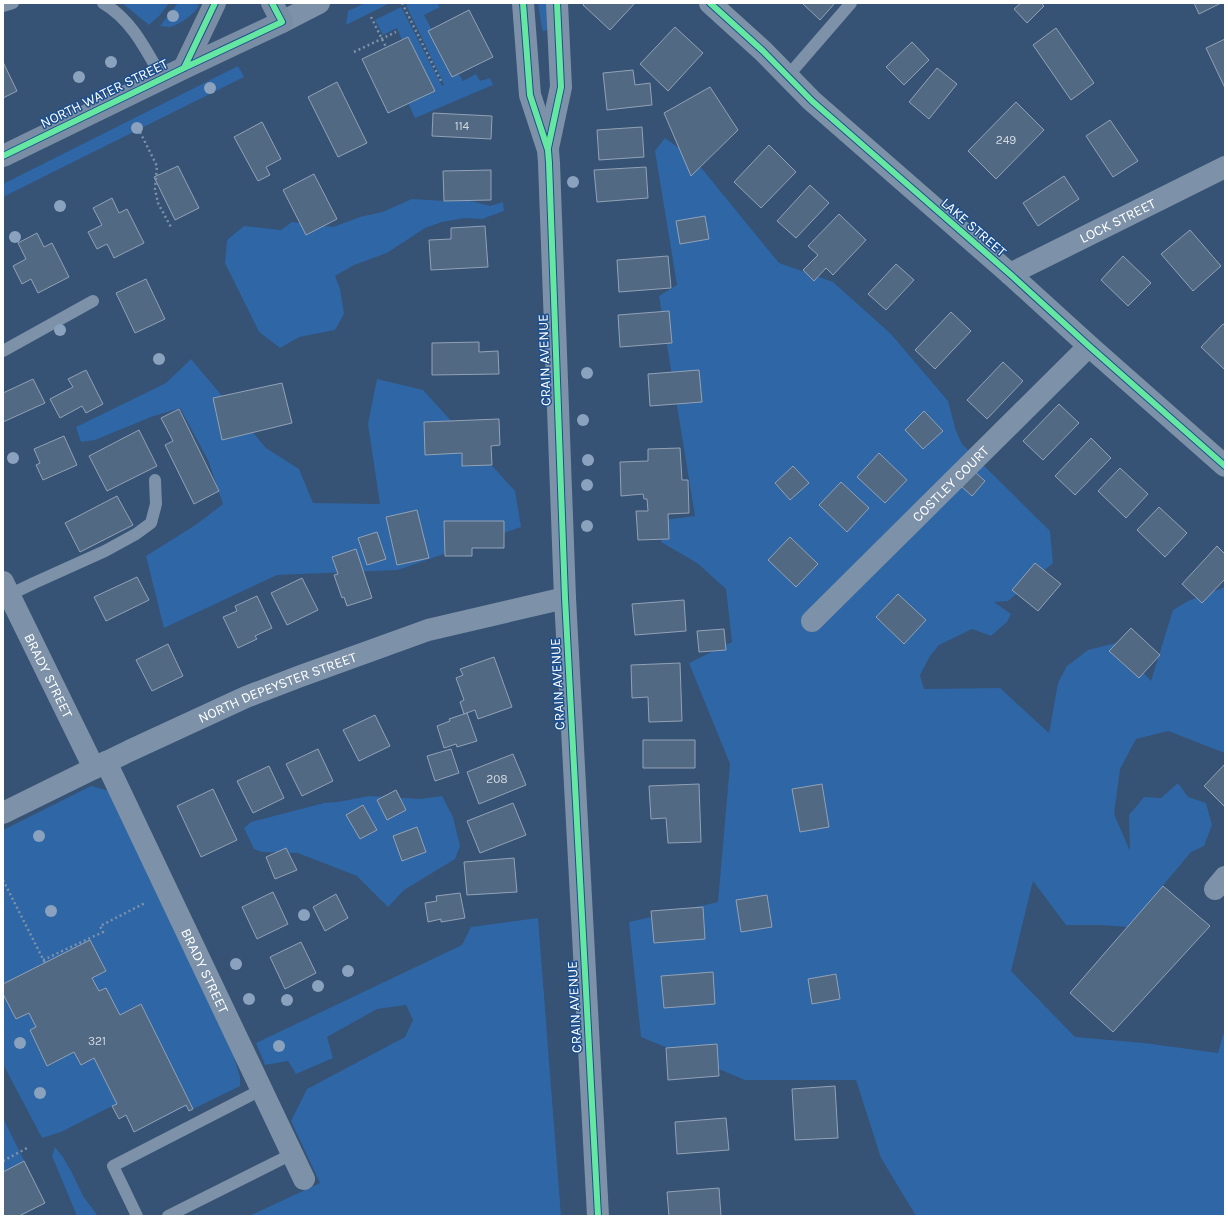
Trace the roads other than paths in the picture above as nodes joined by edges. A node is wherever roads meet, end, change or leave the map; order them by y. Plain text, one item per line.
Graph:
1 (13, 3) edge
2 (103, 3) edge
3 (215, 3) edge
4 (272, 3) edge
5 (319, 3) edge
6 (523, 3) edge
7 (557, 3) edge
8 (710, 3) edge
9 (851, 3) edge
10 (3, 6) edge
11 (282, 22) junction
12 (184, 68) junction
13 (787, 77) junction
14 (162, 78) junction
15 (548, 150) junction
16 (3, 156) edge
17 (1225, 167) edge
18 (1010, 274) junction
19 (93, 301) dead end
20 (1089, 346) junction
21 (3, 351) edge
22 (1225, 466) edge
23 (154, 480) dead end
24 (6, 589) edge
25 (565, 598) junction
26 (812, 621) dead end
27 (100, 765) junction
28 (3, 813) edge
29 (261, 1090) junction
30 (292, 1154) junction
31 (304, 1179) dead end
32 (137, 1216) edge
33 (168, 1216) edge
34 (598, 1216) edge

1 - 10 lane
2 - 14 lane
3 - 12 main road
4 - 11 main road
5 - 11 street, NORTH WATER STREET
6 - 15 street, CRAIN AVENUE
7 - 15 street, CRAIN AVENUE
8 - 13 street, LAKE STREET
9 - 13 lane
11 - 12 main road, NORTH WATER STREET
12 - 14 main road, NORTH WATER STREET
13 - 18 street, LAKE STREET
14 - 16 main road, NORTH WATER STREET
15 - 25 street, CRAIN AVENUE
17 - 18 street, LOCK STREET
18 - 20 street, LAKE STREET
19 - 21 lane
20 - 22 street, LAKE STREET
20 - 26 street, COSTLEY COURT
23 - 24 lane
24 - 27 street, BRADY STREET
25 - 27 street, NORTH DEPEYSTER STREET
25 - 34 street, CRAIN AVENUE
27 - 28 street, NORTH DEPEYSTER STREET
27 - 29 street, BRADY STREET
29 - 30 street, BRADY STREET
29 - 32 lane
30 - 31 street, BRADY STREET
30 - 33 lane

